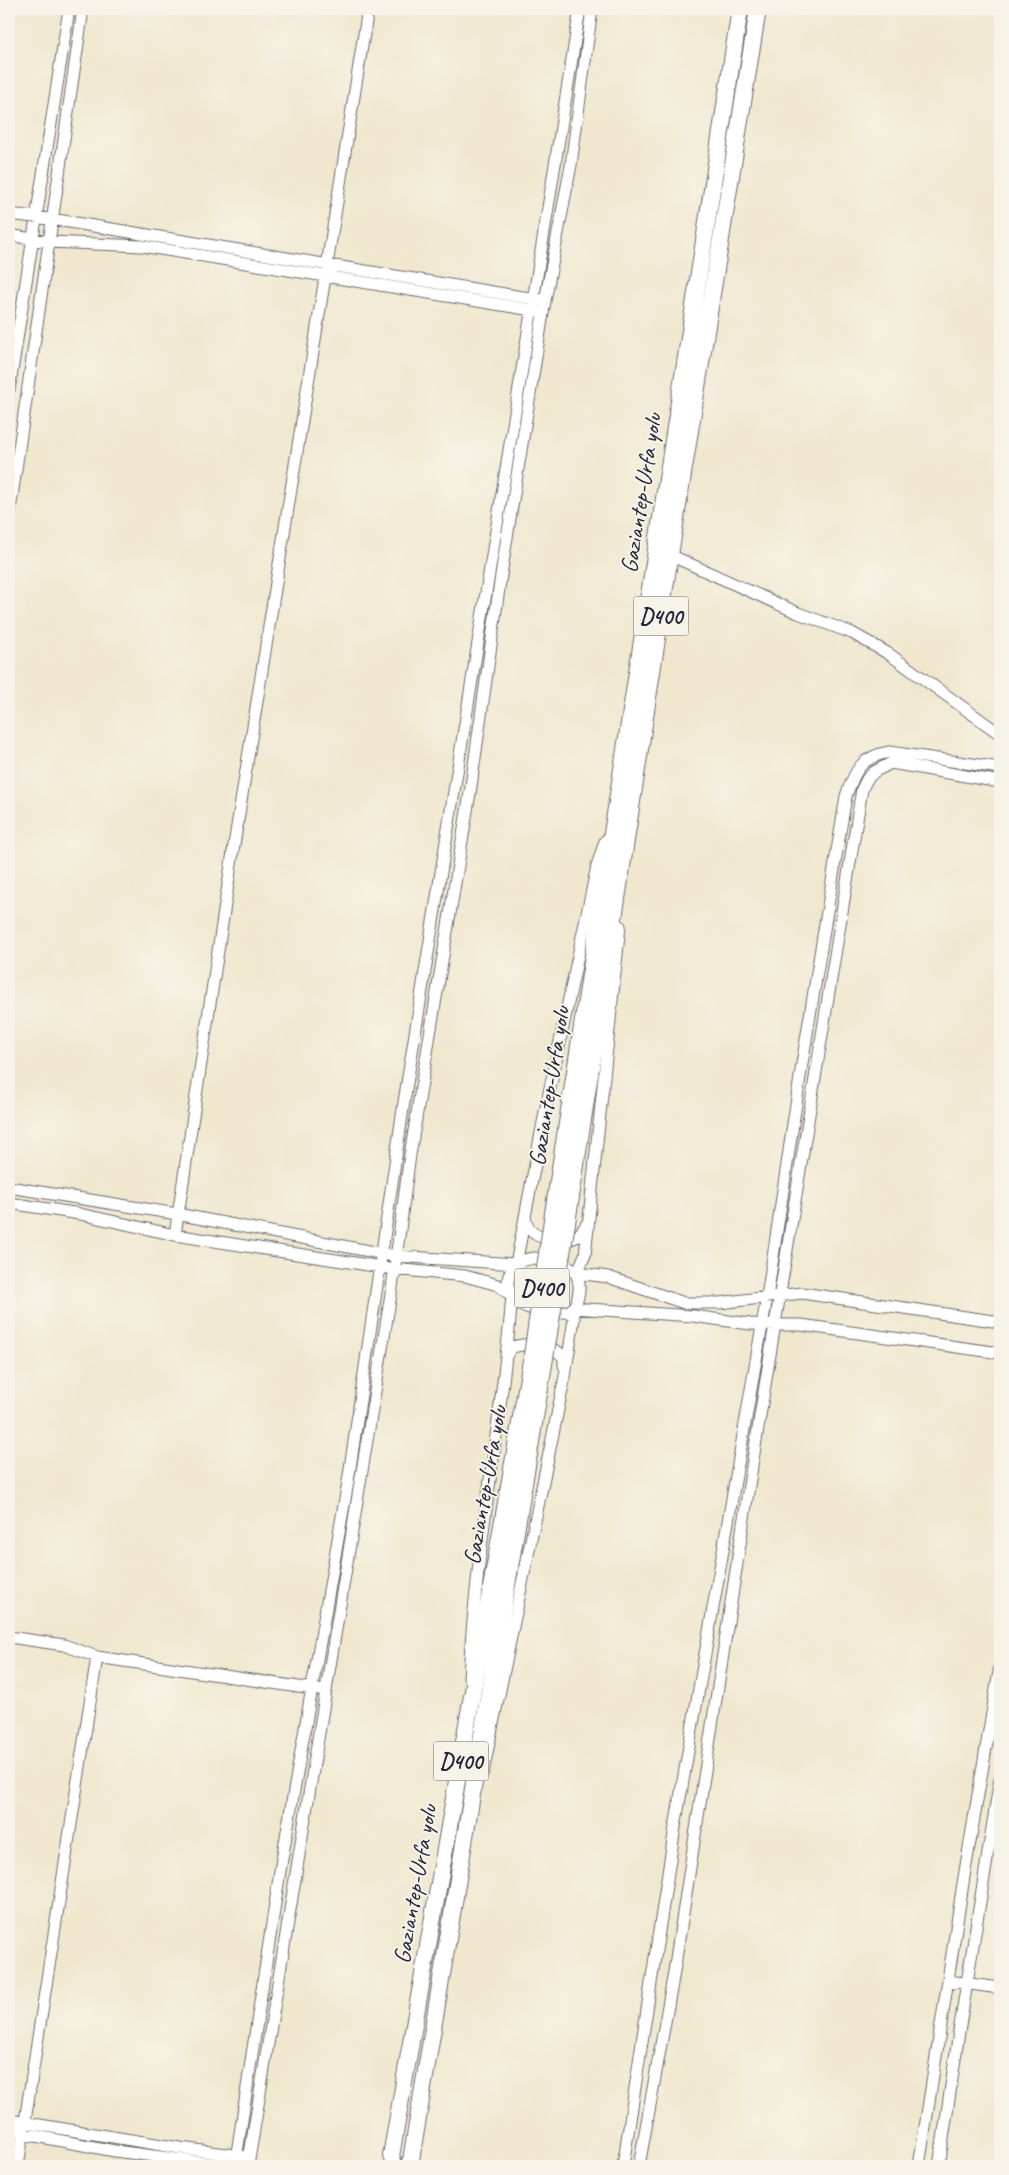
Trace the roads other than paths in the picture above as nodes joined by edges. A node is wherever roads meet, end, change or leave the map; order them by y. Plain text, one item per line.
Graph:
1 (69, 9) edge
2 (84, 9) edge
3 (368, 9) edge
4 (580, 9) edge
5 (592, 9) edge
6 (740, 9) edge
7 (758, 9) edge
8 (9, 214) edge
9 (36, 219) junction
10 (52, 219) junction
11 (9, 235) edge
12 (32, 240) junction
13 (49, 242) junction
14 (327, 264) junction
15 (326, 276) junction
16 (537, 303) junction
17 (9, 390) edge
18 (9, 517) edge
19 (670, 554) junction
20 (1000, 734) edge
21 (1000, 768) edge
22 (1000, 782) edge
23 (618, 795) junction
24 (620, 878) junction
25 (9, 1187) edge
26 (9, 1203) edge
27 (177, 1214) junction
28 (525, 1214) junction
29 (589, 1220) junction
30 (560, 1222) junction
31 (176, 1235) junction
32 (380, 1253) junction
33 (395, 1256) junction
34 (516, 1264) junction
35 (379, 1266) junction
36 (394, 1268) junction
37 (577, 1272) junction
38 (512, 1296) junction
39 (780, 1296) junction
40 (767, 1297) junction
41 (573, 1308) junction
42 (1000, 1322) edge
43 (761, 1324) junction
44 (775, 1324) junction
45 (1000, 1354) edge
46 (506, 1356) junction
47 (538, 1357) junction
48 (565, 1376) junction
49 (9, 1636) edge
50 (97, 1657) junction
51 (1000, 1666) edge
52 (312, 1688) junction
53 (325, 1691) junction
54 (466, 1728) junction
55 (1000, 1779) edge
56 (466, 1834) junction
57 (948, 1981) junction
58 (967, 1982) junction
59 (1000, 1988) edge
60 (9, 2120) edge
61 (24, 2129) junction
62 (9, 2131) edge
63 (235, 2161) edge
64 (248, 2161) edge
65 (18, 2166) edge
66 (230, 2166) edge
67 (395, 2166) edge
68 (410, 2166) edge
69 (624, 2166) edge
70 (639, 2166) edge
71 (919, 2166) edge
72 (939, 2166) edge

1 - 9 street
2 - 10 street
3 - 14 street
4 - 16 street
5 - 16 street
6 - 23 highway, Gaziantep-Urfa yolu / D400
7 - 19 highway, Gaziantep-Urfa yolu / D400
8 - 9 street
9 - 10 street
9 - 12 street
10 - 13 street
10 - 14 street
11 - 12 street
12 - 13 street
12 - 17 street
13 - 15 street
13 - 18 street
14 - 15 street
14 - 16 street
15 - 16 street
15 - 27 street
16 - 32 street
16 - 33 street
19 - 20 street
19 - 24 highway, Gaziantep-Urfa yolu / D400
21 - 40 street
22 - 39 street
23 - 28 street
23 - 30 highway, Gaziantep-Urfa yolu / D400
24 - 29 street
24 - 30 highway, Gaziantep-Urfa yolu / D400
25 - 27 street
26 - 31 street
27 - 31 street
27 - 32 street
28 - 29 street
28 - 34 street
29 - 37 street
30 - 47 highway, Gaziantep-Urfa yolu / D400, bridge
31 - 35 street
32 - 33 street
32 - 35 street
33 - 34 street
33 - 36 street
34 - 37 street
34 - 38 street
35 - 36 street
35 - 52 street
36 - 38 street
36 - 53 street
37 - 40 street
37 - 41 street
38 - 41 street
38 - 46 street
39 - 40 street
39 - 42 street
39 - 44 street
40 - 43 street
41 - 43 street
41 - 48 street
43 - 44 street
43 - 69 street
44 - 45 street
44 - 70 street
46 - 48 street
46 - 54 street
47 - 54 highway, Gaziantep-Urfa yolu / D400
47 - 56 highway, Gaziantep-Urfa yolu / D400
48 - 56 street
49 - 50 street
50 - 52 street
50 - 61 street
51 - 57 street
52 - 53 street
52 - 63 street
53 - 64 street
54 - 67 highway, Gaziantep-Urfa yolu / D400
55 - 58 street
56 - 68 highway, Gaziantep-Urfa yolu / D400
57 - 58 street
57 - 71 street
58 - 59 street
58 - 72 street
60 - 61 street
61 - 62 street
61 - 63 street
61 - 65 street
61 - 66 street
63 - 64 street

